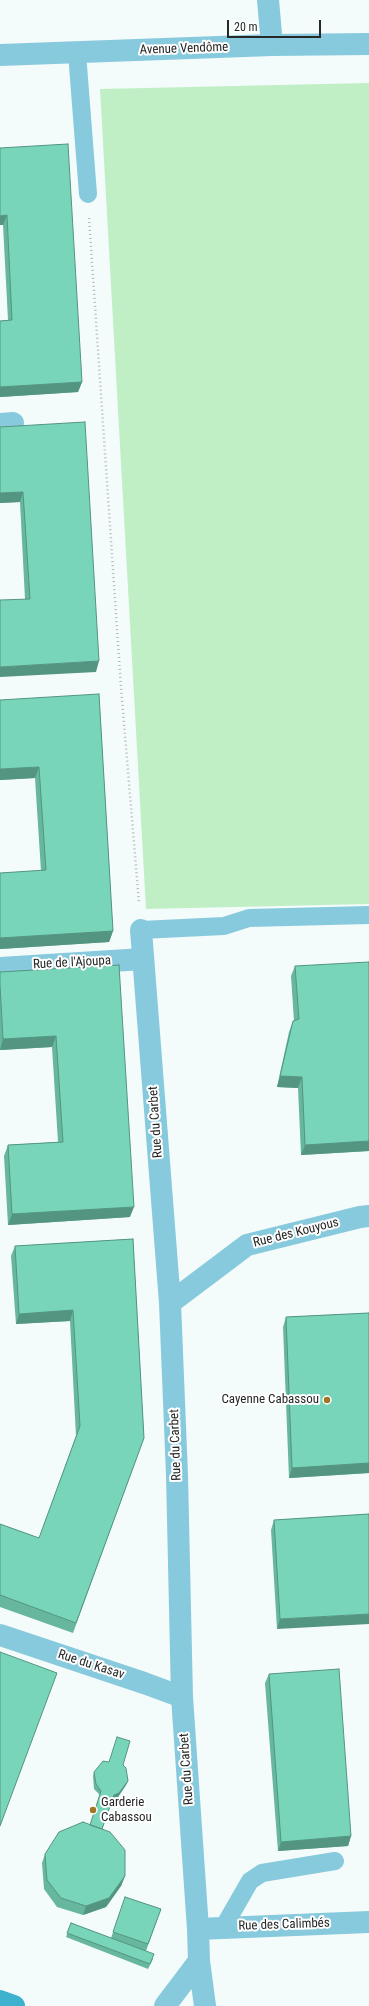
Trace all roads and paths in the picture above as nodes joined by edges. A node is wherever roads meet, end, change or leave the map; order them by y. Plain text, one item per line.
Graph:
1 (268, 0) edge
2 (369, 44) edge
3 (272, 45) junction
4 (77, 53) junction
5 (0, 55) edge
6 (88, 194) joint
7 (369, 915) edge
8 (141, 930) junction
9 (143, 959) junction
10 (0, 968) edge
11 (369, 1216) edge
12 (170, 1303) junction
13 (0, 1635) edge
14 (182, 1697) junction
15 (335, 1861) dead end
16 (369, 1922) edge
17 (223, 1928) junction
18 (198, 1929) junction
19 (199, 1961) junction
20 (0, 2001) edge
21 (14, 2006) edge
22 (165, 2006) edge
23 (205, 2006) edge

1 - 3 street
2 - 3 street, Avenue Vendôme
3 - 4 street, Avenue Vendôme
4 - 5 street, Avenue Vendôme
4 - 6 lane
6 - 8 path
7 - 8 lane
8 - 9 street, Rue du Carbet
9 - 10 street, Rue de l'Ajoupa
9 - 12 street, Rue du Carbet
11 - 12 street, Rue des Kouyous
12 - 14 street, Rue du Carbet
13 - 14 street, Rue du Kasav
14 - 18 street, Rue du Carbet
15 - 17 lane
16 - 17 street, Rue des Calimbés
17 - 18 street, Rue des Calimbés
18 - 19 street, Rue du Carbet
19 - 22 street
19 - 23 street, Rue du Carbet
20 - 21 main road

